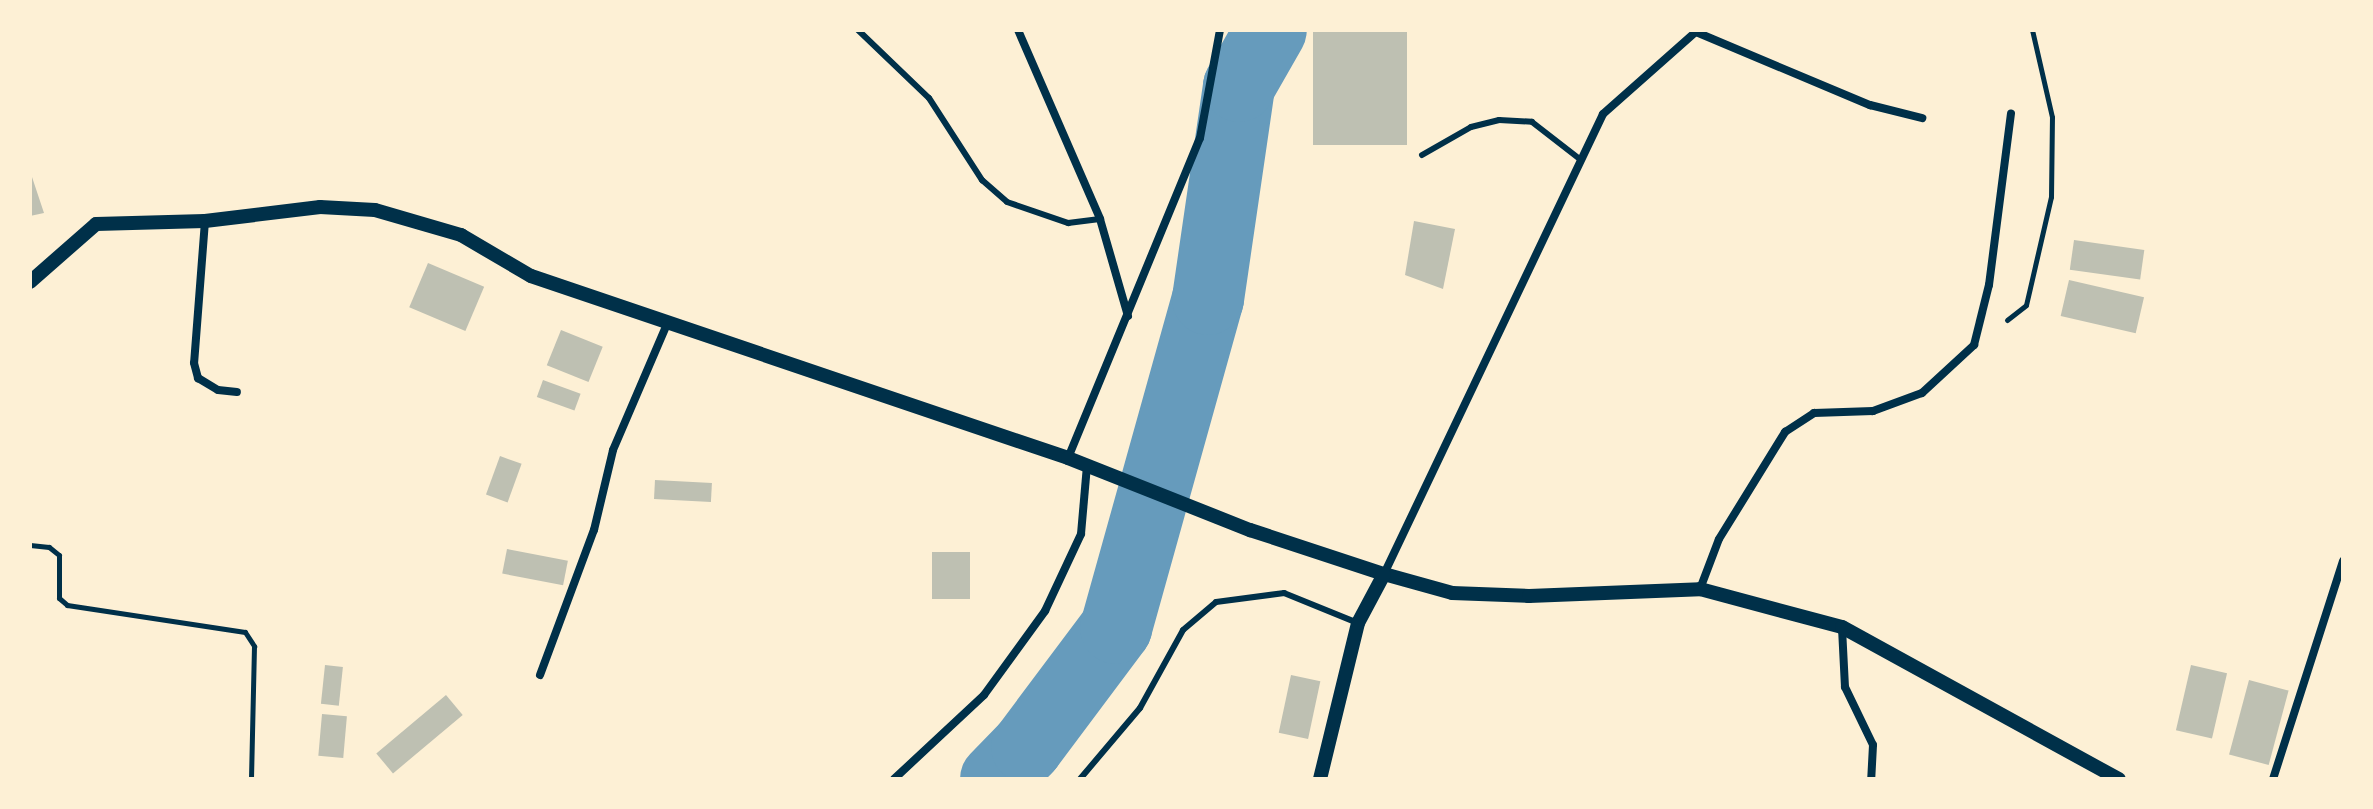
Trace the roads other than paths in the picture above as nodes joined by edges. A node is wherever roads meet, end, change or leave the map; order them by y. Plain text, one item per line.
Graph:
1 (858, 30) edge
2 (1018, 30) edge
3 (1220, 30) edge
4 (1697, 31) edge
5 (2011, 113) dead end
6 (1922, 118) dead end
7 (1422, 155) dead end
8 (1581, 160) junction
9 (1100, 219) junction
10 (205, 221) junction
11 (30, 282) edge
12 (1128, 317) junction
13 (667, 324) junction
14 (237, 392) dead end
15 (1068, 458) junction
16 (1087, 466) junction
17 (2343, 561) edge
18 (1384, 574) junction
19 (1700, 589) junction
20 (1358, 623) junction
21 (1842, 627) junction
22 (540, 675) dead end
23 (894, 779) edge
24 (1080, 779) edge
25 (1320, 779) edge
26 (1871, 779) edge
27 (2119, 779) edge
28 (2273, 779) edge

1 - 9 lane
2 - 9 street
3 - 12 street
4 - 6 street
4 - 8 street
5 - 19 street
7 - 8 lane
8 - 18 street
9 - 12 street
10 - 11 street
10 - 13 street
10 - 14 street
12 - 15 street
13 - 15 street
13 - 22 street
15 - 16 street
16 - 18 street
16 - 23 street
17 - 28 street
18 - 19 street
18 - 20 street
19 - 21 street
20 - 24 lane
20 - 25 street
21 - 26 street
21 - 27 street

